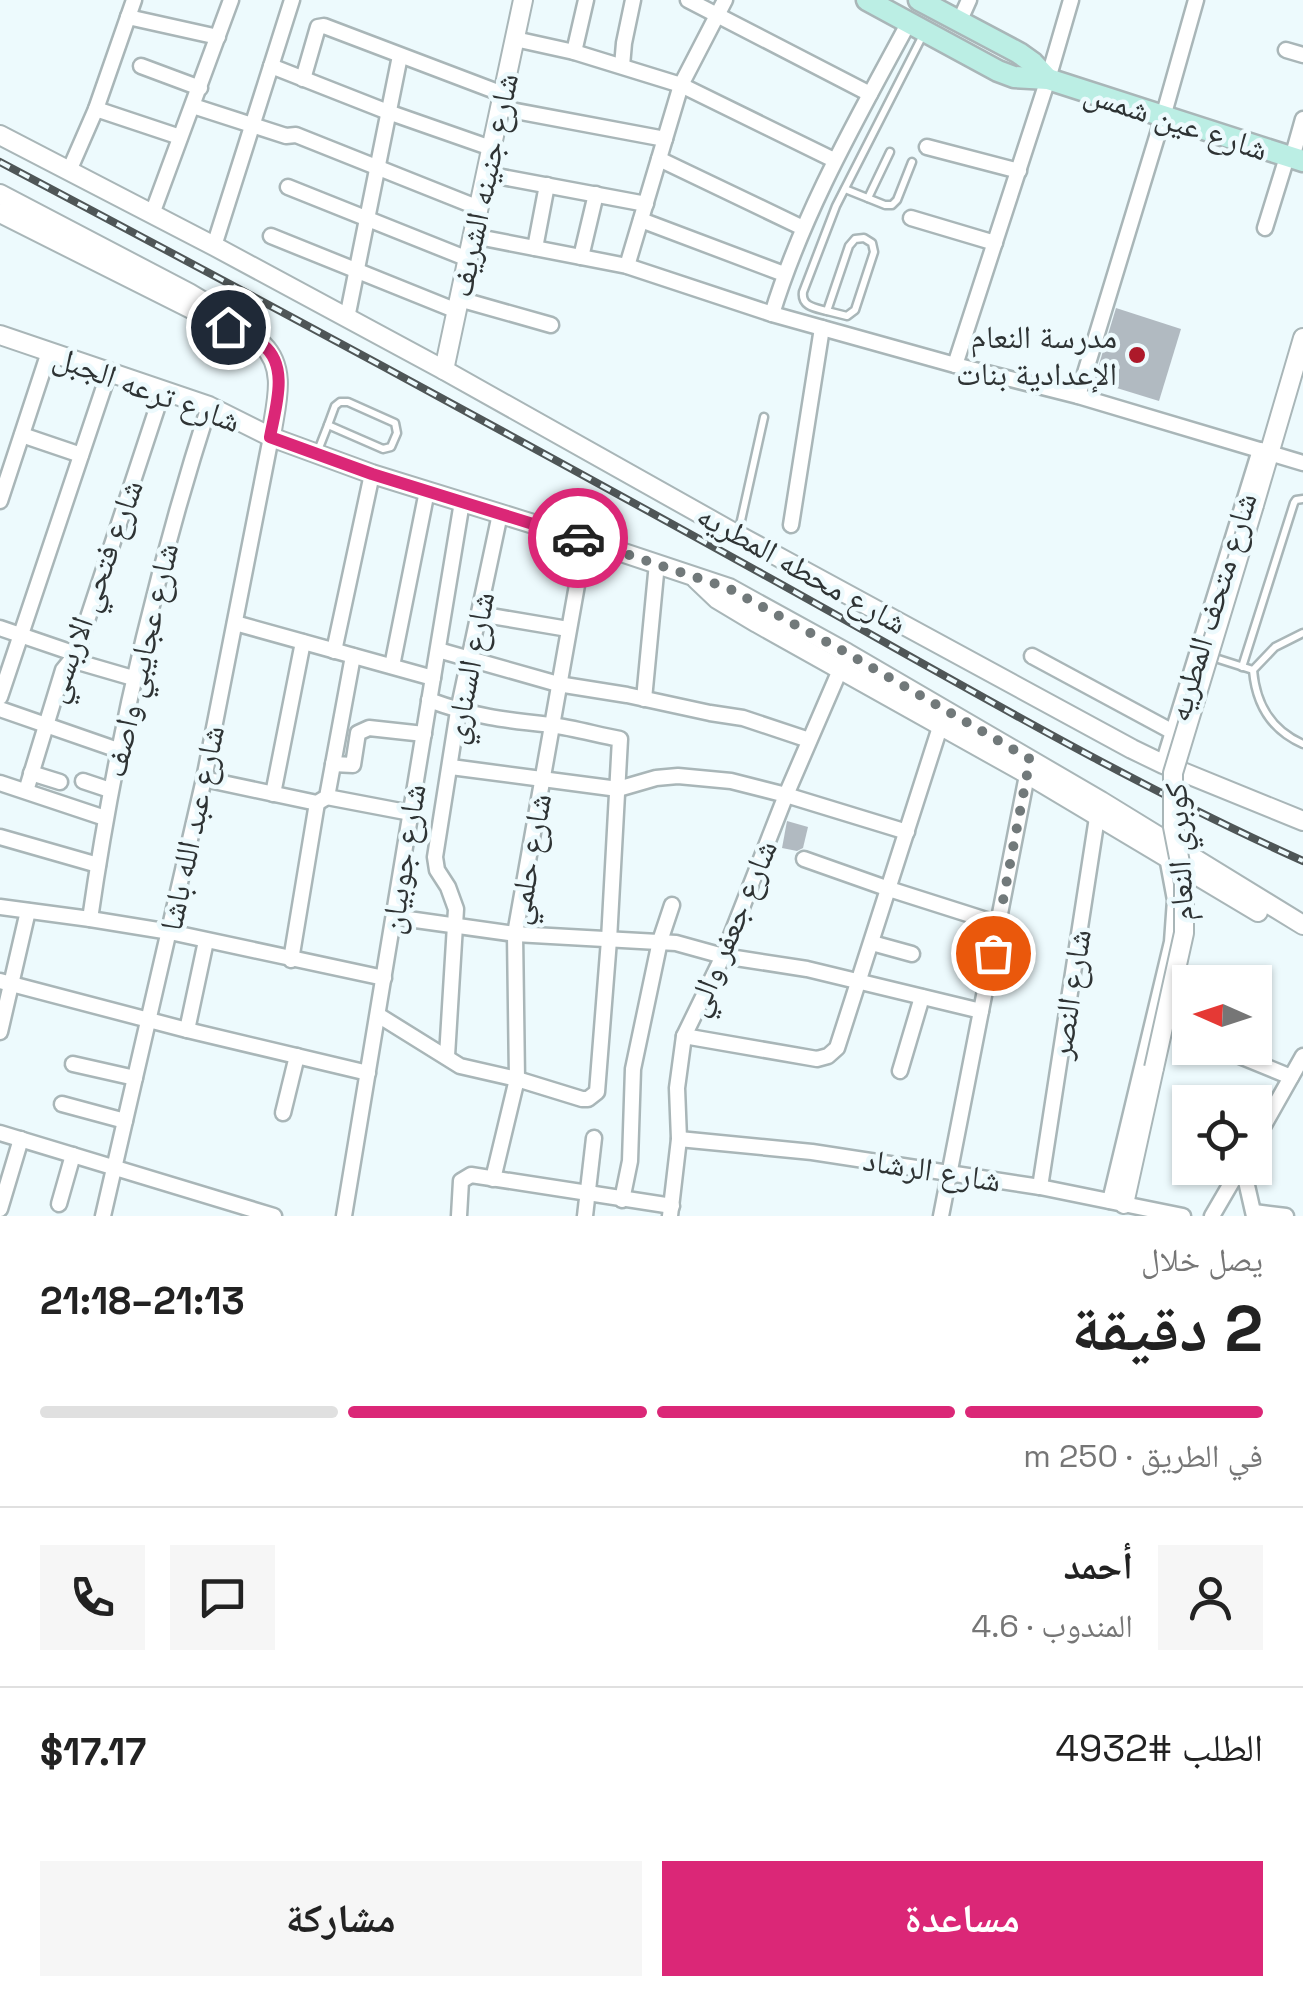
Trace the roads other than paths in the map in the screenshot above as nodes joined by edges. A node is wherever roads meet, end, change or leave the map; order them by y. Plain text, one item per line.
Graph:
1 (134, 0) edge
2 (231, 0) edge
3 (292, 0) edge
4 (523, 0) edge
5 (586, 0) edge
6 (633, 0) edge
7 (688, 0) edge
8 (725, 0) edge
9 (866, 0) edge
10 (919, 0) edge
11 (970, 0) edge
12 (1071, 0) edge
13 (1196, 0) edge
14 (717, 15) junction
15 (128, 16) junction
16 (960, 20) junction
17 (917, 26) junction
18 (218, 37) junction
19 (514, 39) junction
20 (1286, 50) dead end
21 (574, 52) junction
22 (1303, 55) edge
23 (400, 56) junction
24 (141, 66) dead end
25 (271, 66) junction
26 (622, 66) junction
27 (303, 79) junction
28 (1048, 79) junction
29 (681, 84) junction
30 (200, 88) junction
31 (870, 94) junction
32 (502, 101) junction
33 (192, 106) junction
34 (96, 110) junction
35 (388, 112) junction
36 (1163, 117) junction
37 (1303, 118) edge
38 (252, 126) junction
39 (0, 135) edge
40 (180, 137) junction
41 (665, 139) junction
42 (492, 148) junction
43 (928, 148) dead end
44 (890, 152) dead end
45 (659, 159) junction
46 (1294, 159) edge
47 (834, 160) junction
48 (912, 162) dead end
49 (376, 167) junction
50 (69, 170) junction
51 (1019, 171) junction
52 (486, 174) junction
53 (547, 185) junction
54 (288, 187) dead end
55 (845, 189) junction
56 (0, 194) edge
57 (596, 194) junction
58 (868, 198) junction
59 (646, 204) junction
60 (478, 208) junction
61 (0, 213) edge
62 (152, 214) junction
63 (366, 218) junction
64 (911, 218) dead end
65 (641, 220) junction
66 (804, 228) junction
67 (1264, 228) dead end
68 (270, 236) dead end
69 (473, 236) junction
70 (996, 243) junction
71 (214, 246) junction
72 (535, 248) junction
73 (581, 257) junction
74 (468, 259) junction
75 (627, 266) junction
76 (354, 270) junction
77 (784, 274) junction
78 (458, 305) junction
79 (828, 311) junction
80 (772, 314) junction
81 (347, 318) junction
82 (552, 325) dead end
83 (228, 327) junction
84 (822, 328) junction
85 (0, 335) edge
86 (1303, 338) edge
87 (49, 352) junction
88 (955, 366) junction
89 (444, 370) junction
90 (109, 372) junction
91 (162, 390) junction
92 (1078, 396) junction
93 (209, 406) junction
94 (764, 417) dead end
95 (328, 425) junction
96 (22, 435) junction
97 (270, 437) junction
98 (1265, 451) junction
99 (317, 454) junction
100 (81, 455) junction
101 (1303, 463) edge
102 (372, 474) junction
103 (427, 491) junction
104 (1303, 498) edge
105 (0, 501) edge
106 (462, 502) junction
107 (1254, 505) joint
108 (500, 514) junction
109 (792, 525) dead end
110 (738, 535) junction
111 (585, 540) junction
112 (657, 564) junction
113 (479, 614) junction
114 (236, 623) junction
115 (0, 628) edge
116 (568, 629) junction
117 (1303, 632) edge
118 (20, 636) junction
119 (303, 642) junction
120 (334, 650) junction
121 (438, 650) junction
122 (1197, 653) junction
123 (354, 656) junction
124 (1032, 656) dead end
125 (74, 657) junction
126 (469, 659) junction
127 (844, 661) junction
128 (392, 666) junction
129 (1242, 667) junction
130 (1254, 670) junction
131 (133, 678) junction
132 (433, 678) junction
133 (558, 684) junction
134 (0, 696) edge
135 (644, 699) junction
136 (430, 700) junction
137 (0, 709) edge
138 (458, 711) junction
139 (46, 724) junction
140 (941, 724) junction
141 (552, 725) junction
142 (1173, 732) junction
143 (424, 734) junction
144 (809, 740) junction
145 (1303, 744) edge
146 (118, 750) junction
147 (333, 764) junction
148 (1162, 764) junction
149 (1028, 766) junction
150 (450, 767) junction
151 (31, 773) junction
152 (204, 778) junction
153 (543, 780) junction
154 (82, 781) dead end
155 (0, 782) edge
156 (60, 782) dead end
157 (618, 789) junction
158 (110, 790) junction
159 (26, 791) junction
160 (272, 794) junction
161 (786, 795) junction
162 (322, 800) junction
163 (1099, 808) junction
164 (411, 813) junction
165 (105, 818) junction
166 (1303, 820) edge
167 (907, 832) junction
168 (0, 838) edge
169 (1167, 858) junction
170 (804, 859) dead end
171 (98, 865) junction
172 (889, 889) junction
173 (672, 905) dead end
174 (0, 907) edge
175 (28, 911) junction
176 (90, 918) junction
177 (394, 918) junction
178 (455, 924) junction
179 (999, 924) junction
180 (1303, 924) edge
181 (170, 932) junction
182 (515, 934) junction
183 (1303, 938) edge
184 (610, 940) junction
185 (660, 940) junction
186 (206, 941) junction
187 (872, 943) junction
188 (912, 954) dead end
189 (723, 956) junction
190 (290, 960) junction
191 (384, 978) junction
192 (860, 981) junction
193 (6, 982) edge
194 (922, 996) junction
195 (981, 1011) junction
196 (378, 1014) junction
197 (149, 1021) junction
198 (1154, 1021) junction
199 (1172, 1028) edge
200 (187, 1030) junction
201 (0, 1032) edge
202 (684, 1036) junction
203 (297, 1056) junction
204 (447, 1056) junction
205 (1303, 1056) edge
206 (73, 1064) dead end
207 (1262, 1065) edge
208 (900, 1071) dead end
209 (368, 1073) junction
210 (1292, 1077) junction
211 (135, 1078) junction
212 (516, 1079) junction
213 (62, 1104) dead end
214 (1272, 1111) edge
215 (283, 1113) dead end
216 (125, 1121) junction
217 (0, 1132) edge
218 (594, 1138) dead end
219 (20, 1139) junction
220 (679, 1140) junction
221 (73, 1155) junction
222 (113, 1168) junction
223 (948, 1172) junction
224 (493, 1178) junction
225 (1231, 1185) edge
226 (1246, 1185) edge
227 (1040, 1187) junction
228 (587, 1195) junction
229 (622, 1200) junction
230 (1117, 1203) junction
231 (59, 1204) dead end
232 (0, 1209) edge
233 (225, 1210) edge
234 (671, 1211) edge
235 (1254, 1214) edge
236 (103, 1216) edge
237 (274, 1216) edge
238 (344, 1216) edge
239 (459, 1216) edge
240 (584, 1216) edge
241 (941, 1216) edge
242 (1184, 1216) edge
243 (1212, 1216) edge
244 (1286, 1216) edge

1 - 15 street
2 - 18 street
3 - 25 street
4 - 19 street, شارع جنينه الشريف
5 - 21 street
6 - 26 street
7 - 14 street
8 - 14 street
9 - 17 main road, شارع عين شمس
10 - 16 main road, شارع عين شمس
11 - 16 street
12 - 28 street
13 - 36 street
14 - 29 street
14 - 31 street
15 - 18 street
15 - 34 street
16 - 28 main road, شارع عين شمس
17 - 28 main road, شارع عين شمس
17 - 31 street
17 - 55 lane
18 - 30 street
19 - 21 street
19 - 32 street, شارع جنينه الشريف
20 - 22 street
21 - 26 street
23 - 27 street
23 - 32 street
23 - 35 street
24 - 30 street
25 - 27 street
25 - 38 street
26 - 29 street
27 - 35 street
28 - 36 main road, شارع عين شمس
28 - 51 street
29 - 41 street
29 - 47 street
30 - 33 street
31 - 47 street
32 - 41 street
32 - 42 street, شارع جنينه الشريف
33 - 38 street
33 - 40 street
34 - 40 street
34 - 50 street
35 - 42 street
35 - 49 street
36 - 46 main road, شارع عين شمس
36 - 92 street
37 - 46 street
38 - 49 street
38 - 71 street
39 - 50 street, شارع محطه المطريه
40 - 62 street
41 - 45 street
42 - 52 street, شارع جنينه الشريف
43 - 51 street
44 - 58 lane
45 - 59 street
45 - 66 street
46 - 67 street
47 - 66 street
48 - 58 lane
49 - 60 street
49 - 63 street
50 - 62 street, شارع محطه المطريه
51 - 70 street
52 - 53 street
52 - 60 street, شارع جنينه الشريف
53 - 57 street
53 - 72 street
54 - 63 street
55 - 58 lane
55 - 79 lane
56 - 83 street
57 - 59 street
57 - 73 street
59 - 65 street
60 - 69 street, شارع جنينه الشريف
61 - 83 street
62 - 71 street, شارع محطه المطريه
63 - 74 street
63 - 76 street
64 - 70 street
65 - 75 street
65 - 77 street
66 - 77 street
68 - 76 street
69 - 72 street
69 - 74 street, شارع جنينه الشريف
70 - 88 street
71 - 81 street, شارع محطه المطريه
72 - 73 street
73 - 75 street
74 - 78 street, شارع جنينه الشريف
75 - 80 street
76 - 78 street
76 - 81 street
77 - 80 street
78 - 82 street
78 - 89 street, شارع جنينه الشريف
79 - 79 lane
80 - 84 street
81 - 89 street, شارع محطه المطريه
83 - 97 street
84 - 88 street
84 - 109 street
85 - 87 street, شارع ترعه الجبل
86 - 98 street, شارع متحف المطريه
87 - 90 street, شارع ترعه الجبل
87 - 96 street
88 - 92 street
89 - 110 street, شارع محطه المطريه
90 - 91 street, شارع ترعه الجبل
90 - 100 street
91 - 93 street, شارع ترعه الجبل
91 - 125 street, شارع فتحي الاربسي
92 - 98 street
93 - 97 street, شارع ترعه الجبل
93 - 131 street, شارع عجايبي واصف
94 - 110 lane
95 - 95 lane
95 - 99 lane
96 - 100 street
96 - 105 street
97 - 99 street, شارع ترعه الجبل
97 - 114 street, شارع عبد الله باشا
98 - 101 street
98 - 107 street, شارع متحف المطريه
98 - 122 street, شارع متحف المطريه
99 - 102 street, شارع ترعه الجبل
100 - 118 street
102 - 103 street, شارع ترعه الجبل
102 - 120 street
103 - 106 street, شارع ترعه الجبل
103 - 128 street
104 - 129 lane
106 - 108 street, شارع ترعه الجبل
106 - 121 street, شارع جوبيان
107 - 230 street, كوبري النعام, bridge
108 - 111 street, شارع ترعه الجبل
108 - 113 street, شارع السناري
110 - 148 street, شارع محطه المطريه
111 - 112 street, شارع ترعه الجبل
111 - 116 street, شارع حلمي
112 - 127 street, شارع ترعه الجبل
112 - 135 street
113 - 116 street
113 - 126 street, شارع السناري
114 - 119 street
114 - 152 street, شارع عبد الله باشا
115 - 118 street
116 - 133 street, شارع حلمي
117 - 130 lane
118 - 125 street
118 - 134 street
119 - 120 street
119 - 160 street
120 - 123 street
121 - 126 street
121 - 132 street, شارع جوبيان
122 - 129 lane
122 - 142 street, شارع متحف المطريه
123 - 128 street
123 - 147 street
124 - 142 street
125 - 131 street
125 - 139 street, شارع فتحي الاربسي
126 - 133 street
126 - 138 street, شارع السناري
127 - 140 street, شارع ترعه الجبل
127 - 144 street, شارع جعفر والي
127 - 149 street, شارع ترعه الجبل
128 - 132 street
129 - 130 lane
130 - 145 lane
131 - 146 street, شارع عجايبي واصف
132 - 136 street, شارع جوبيان
133 - 135 street
133 - 141 street, شارع حلمي
135 - 144 street
136 - 138 street
136 - 143 street, شارع جوبيان
137 - 139 street
138 - 141 street
138 - 150 street, شارع السناري
139 - 146 street
139 - 151 street, شارع فتحي الاربسي
140 - 149 street, شارع ترعه الجبل
140 - 167 street
141 - 153 street, شارع حلمي
141 - 157 street
142 - 148 street, شارع متحف المطريه
143 - 147 street
143 - 164 street, شارع جوبيان
144 - 161 street, شارع جعفر والي
146 - 158 street, شارع عجايبي واصف
147 - 162 street
148 - 166 street, شارع محطه المطريه
149 - 163 street, شارع ترعه الجبل
149 - 179 street
150 - 153 street
150 - 178 street, شارع السناري
151 - 156 street
151 - 159 street, شارع فتحي الاربسي
152 - 160 street
152 - 181 street, شارع عبد الله باشا
153 - 157 street
153 - 182 street, شارع حلمي
154 - 158 street
155 - 159 street
157 - 161 street
157 - 184 street
158 - 165 street, شارع عجايبي واصف
159 - 165 street
160 - 162 street
161 - 167 street
161 - 189 street, شارع جعفر والي
162 - 164 street
162 - 190 street
163 - 169 street, شارع ترعه الجبل
163 - 180 street, شارع ترعه الجبل
163 - 227 street, شارع النصر
164 - 177 street, شارع جوبيان
165 - 171 street, شارع عجايبي واصف
167 - 172 street
168 - 171 street
169 - 183 street, شارع ترعه الجبل
169 - 198 street
170 - 172 street
171 - 176 street, شارع عجايبي واصف
172 - 179 street
172 - 187 street
173 - 185 street
174 - 175 street
175 - 176 street
175 - 193 street
176 - 181 street
177 - 178 street
177 - 191 street, شارع جوبيان
178 - 182 street
178 - 204 street, شارع السناري
179 - 195 street
181 - 186 street
181 - 197 street, شارع عبد الله باشا
182 - 184 street
182 - 212 street, شارع حلمي
184 - 185 street
184 - 212 street
185 - 189 street
185 - 229 street
186 - 190 street
186 - 200 street
187 - 188 street
187 - 192 street
189 - 192 street
189 - 202 street, شارع جعفر والي
190 - 191 street
191 - 196 street, شارع جوبيان
192 - 194 street
192 - 202 street
193 - 197 street
193 - 201 street
194 - 195 street
194 - 208 street
195 - 223 street
196 - 204 street
196 - 209 street, شارع جوبيان
197 - 200 street
197 - 211 street, شارع عبد الله باشا
198 - 199 street
198 - 230 street
200 - 203 street
202 - 220 street, شارع جعفر والي
203 - 209 street
203 - 215 street
204 - 212 street
205 - 210 street
206 - 211 street
207 - 210 street
209 - 238 street, شارع جوبيان
210 - 214 street
211 - 216 street, شارع عبد الله باشا
212 - 224 street, شارع حلمي
213 - 216 street
216 - 222 street, شارع عبد الله باشا
217 - 219 street
218 - 228 street
219 - 221 street
219 - 232 street
220 - 223 street, شارع الرشاد
220 - 234 street, شارع جعفر والي
221 - 222 street
221 - 231 street
222 - 233 street
222 - 236 street, شارع عبد الله باشا
223 - 227 street, شارع الرشاد
223 - 241 street
224 - 228 street
224 - 239 street
225 - 243 street
226 - 235 street
227 - 230 street, شارع الرشاد
228 - 229 street
228 - 240 street
229 - 234 street
230 - 242 street, شارع الرشاد
233 - 237 street
235 - 244 street

